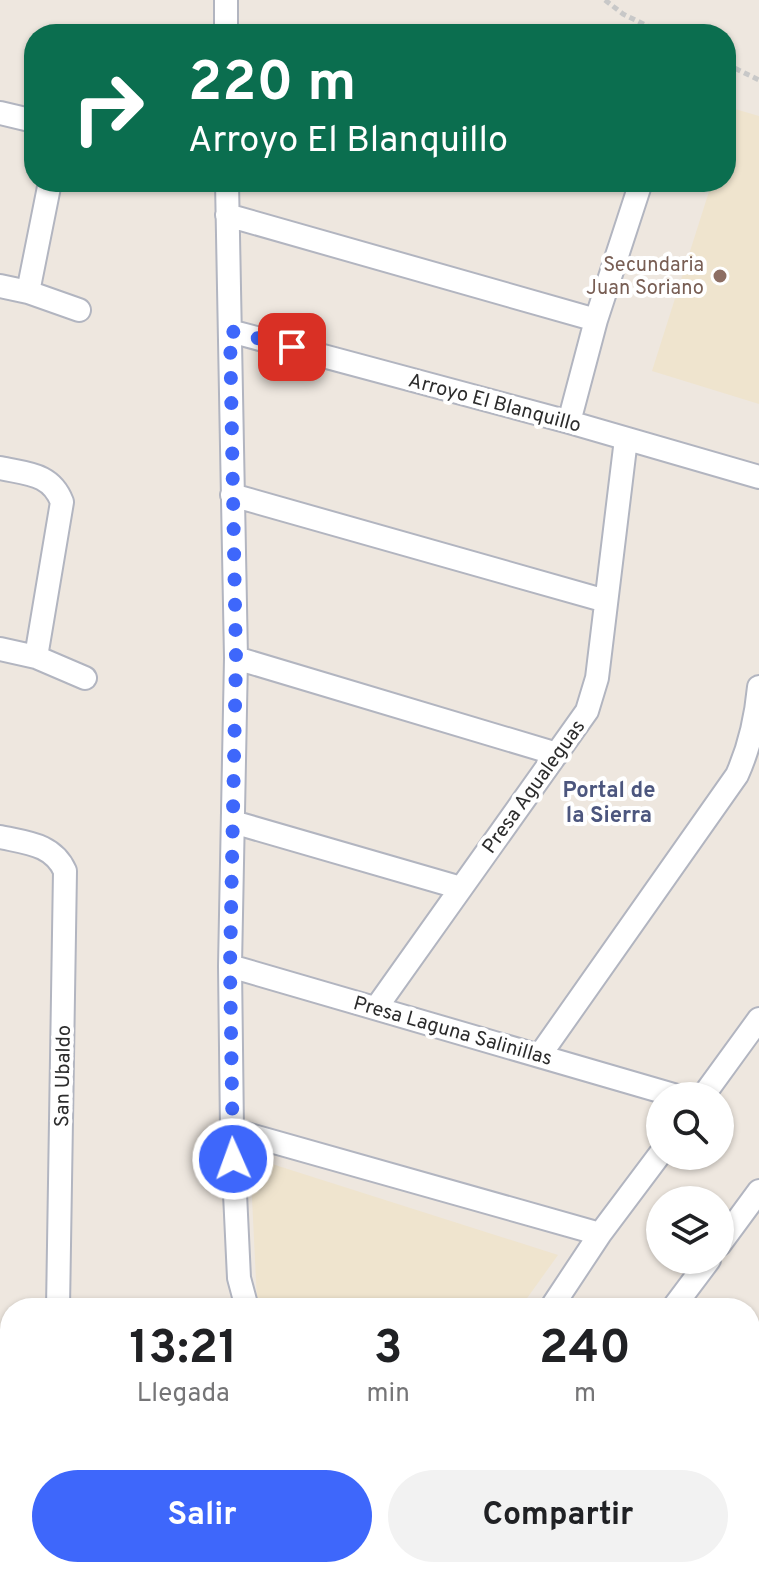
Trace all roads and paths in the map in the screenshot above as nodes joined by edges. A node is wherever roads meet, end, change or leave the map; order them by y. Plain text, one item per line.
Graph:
1 (226, 0) edge
2 (605, 0) edge
3 (226, 24) edge
4 (644, 24) edge
5 (736, 69) edge
6 (759, 80) edge
7 (0, 113) edge
8 (24, 119) edge
9 (48, 192) edge
10 (227, 192) edge
11 (638, 192) edge
12 (227, 215) junction
13 (0, 286) edge
14 (28, 292) junction
15 (79, 310) dead end
16 (596, 320) junction
17 (230, 331) junction
18 (569, 422) junction
19 (626, 439) junction
20 (0, 468) edge
21 (759, 477) edge
22 (232, 495) junction
23 (606, 601) junction
24 (0, 649) edge
25 (36, 657) junction
26 (236, 658) junction
27 (85, 678) dead end
28 (759, 687) edge
29 (557, 754) junction
30 (233, 822) junction
31 (0, 837) edge
32 (461, 888) junction
33 (230, 966) junction
34 (376, 1008) junction
35 (759, 1019) edge
36 (540, 1055) junction
37 (713, 1082) edge
38 (646, 1087) edge
39 (232, 1130) junction
40 (648, 1170) edge
41 (759, 1191) edge
42 (734, 1225) edge
43 (600, 1234) junction
44 (698, 1274) edge
45 (58, 1298) edge
46 (244, 1298) edge
47 (558, 1298) edge
48 (680, 1298) edge

1 - 3 street
2 - 4 path
5 - 6 path
7 - 8 street
9 - 14 street
10 - 12 street
11 - 16 street
12 - 16 street
12 - 17 street
13 - 14 street
14 - 15 street
16 - 18 street
17 - 18 street, Arroyo El Blanquillo
17 - 22 street
18 - 19 street, Arroyo El Blanquillo
19 - 21 street, Arroyo El Blanquillo
19 - 23 street, Presa Agualeguas
20 - 25 street
22 - 23 street
22 - 26 street
23 - 29 street, Presa Agualeguas
24 - 25 street
25 - 27 street
26 - 29 street
26 - 30 street
28 - 36 street
29 - 32 street, Presa Agualeguas
30 - 32 street
30 - 33 street
31 - 45 street, San Ubaldo
32 - 34 street, Presa Agualeguas
33 - 34 street, Presa Laguna Salinillas
33 - 39 street
34 - 36 street, Presa Laguna Salinillas
35 - 37 street
36 - 38 street, Presa Laguna Salinillas
39 - 43 street
39 - 46 street
40 - 43 street
41 - 42 street
43 - 47 street
44 - 48 street

